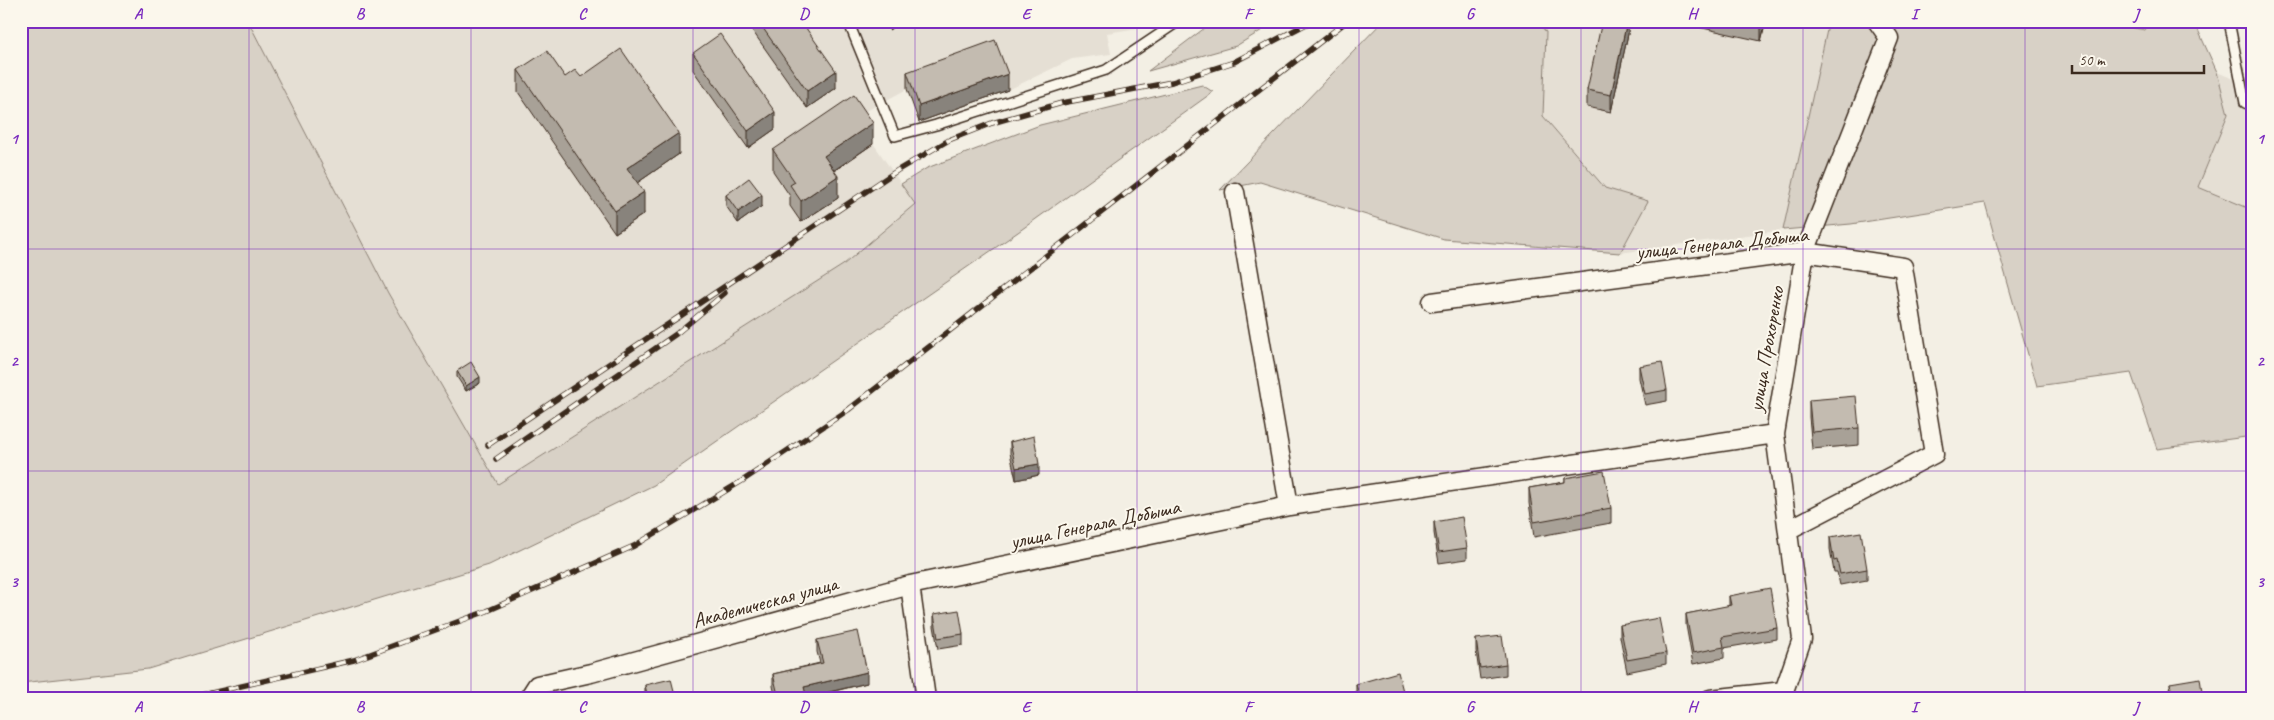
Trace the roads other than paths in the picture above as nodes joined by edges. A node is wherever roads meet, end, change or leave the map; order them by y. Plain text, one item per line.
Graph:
1 (848, 21) edge
2 (1179, 21) edge
3 (1877, 21) edge
4 (2229, 21) edge
5 (2253, 106) edge
6 (1235, 192) dead end
7 (1806, 252) junction
8 (1432, 302) dead end
9 (1774, 434) junction
10 (1289, 506) junction
11 (1788, 530) junction
12 (910, 586) junction
13 (1785, 695) edge
14 (528, 699) edge
15 (926, 699) edge
16 (1710, 699) edge

1 - 2 lane
3 - 7 street, улица Прохоренко
4 - 5 lane
6 - 10 street
7 - 8 street, улица Генерала Добыша
7 - 9 street, улица Прохоренко
7 - 11 street, улица Генерала Добыша
9 - 10 street, улица Генерала Добыша
9 - 11 street, улица Прохоренко
10 - 12 street, улица Генерала Добыша
11 - 13 street, улица Прохоренко
12 - 14 street, Академическая улица
12 - 15 street
13 - 16 street

